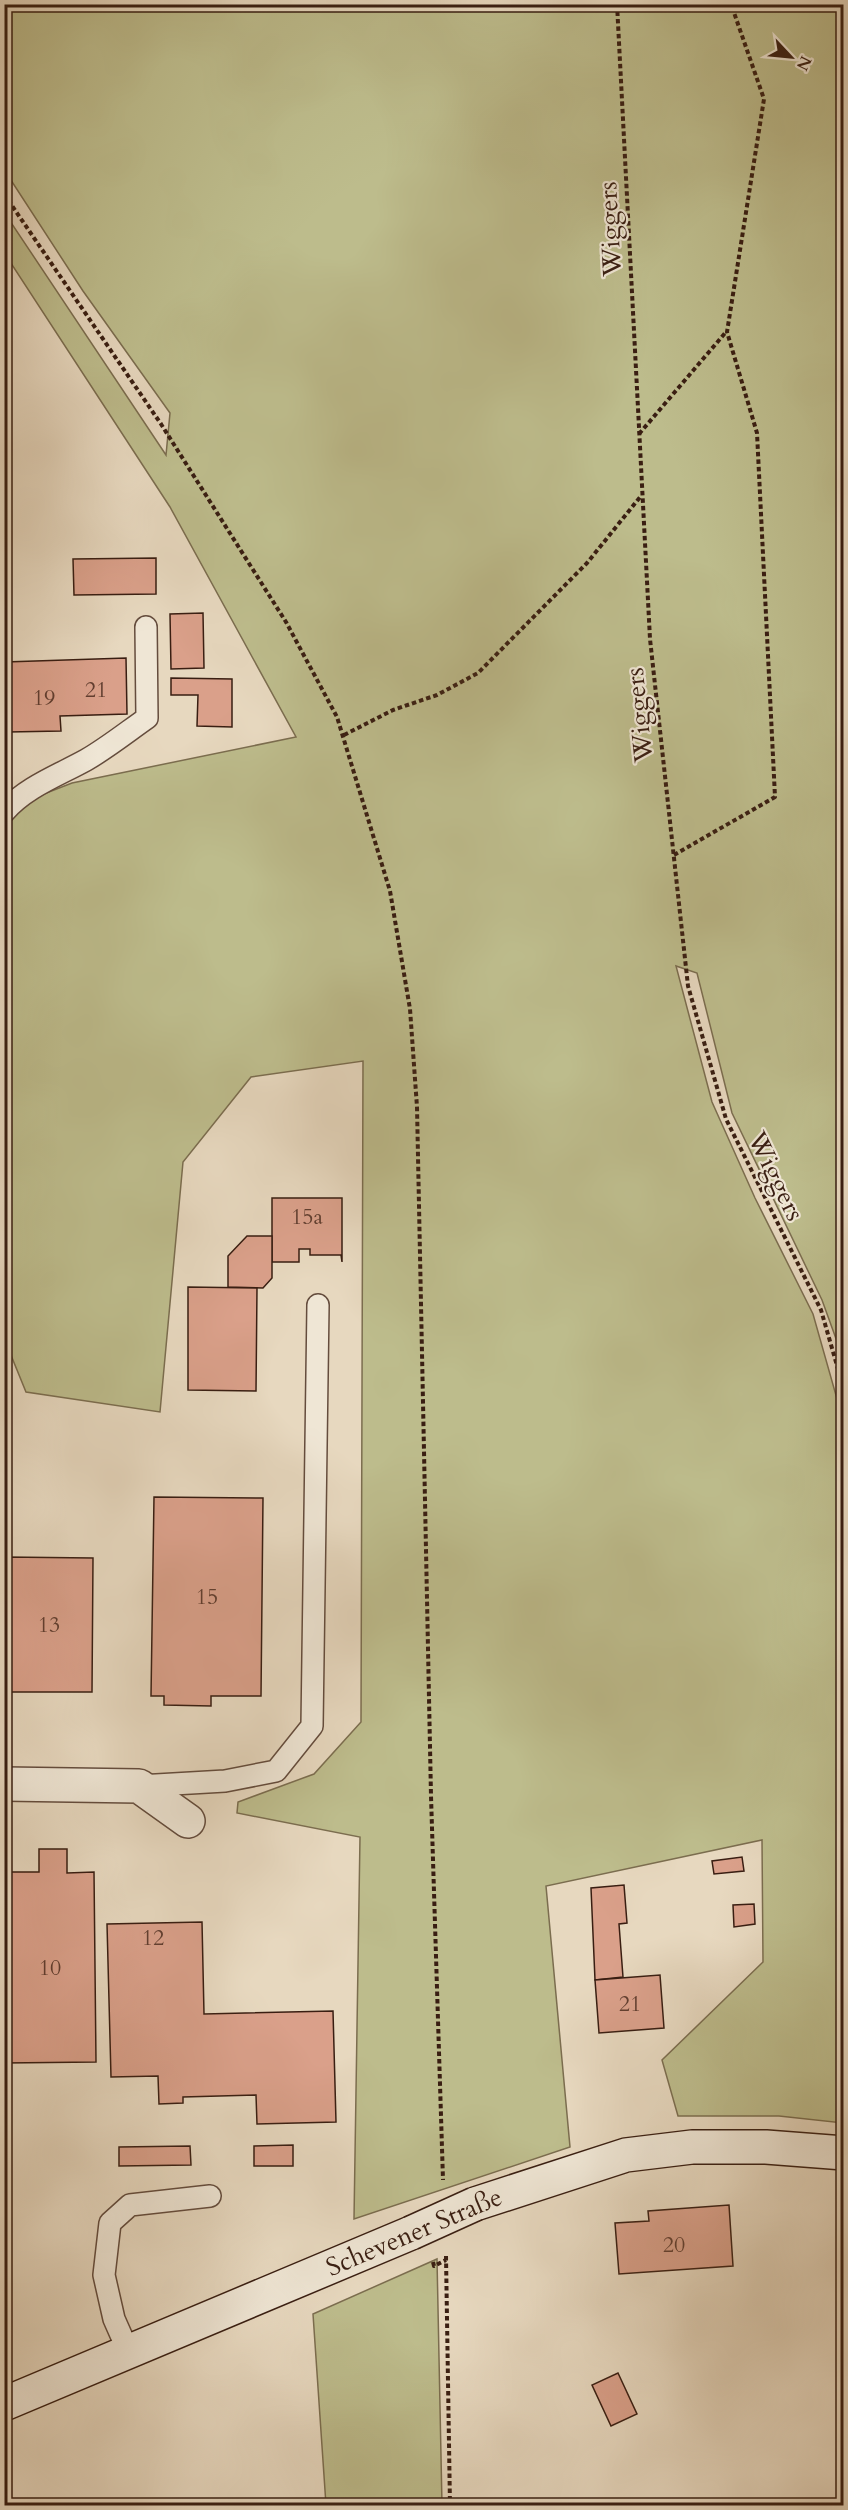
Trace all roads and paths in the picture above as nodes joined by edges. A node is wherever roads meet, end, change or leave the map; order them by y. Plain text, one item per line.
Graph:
1 (617, 4) edge
2 (731, 4) edge
3 (4, 194) edge
4 (727, 332) junction
5 (639, 434) junction
6 (642, 495) junction
7 (146, 627) dead end
8 (344, 735) junction
9 (4, 812) edge
10 (674, 855) junction
11 (318, 1305) dead end
12 (843, 1390) edge
13 (4, 1784) edge
14 (138, 1786) junction
15 (188, 1821) dead end
16 (843, 2153) edge
17 (443, 2189) dead end
18 (210, 2196) dead end
19 (445, 2248) dead end
20 (129, 2353) junction
21 (4, 2404) edge
22 (450, 2505) edge

1 - 5 path, Wiggers
2 - 4 path
3 - 8 path
4 - 5 path
4 - 10 path
5 - 6 path, Wiggers
6 - 8 path
6 - 10 path, Wiggers
7 - 9 lane
8 - 17 path
10 - 12 path, Wiggers
11 - 14 lane
13 - 14 main road
14 - 15 main road
16 - 20 main road, Schevener Straße, bridge
18 - 20 lane
19 - 22 path
20 - 21 main road, Schevener Straße

